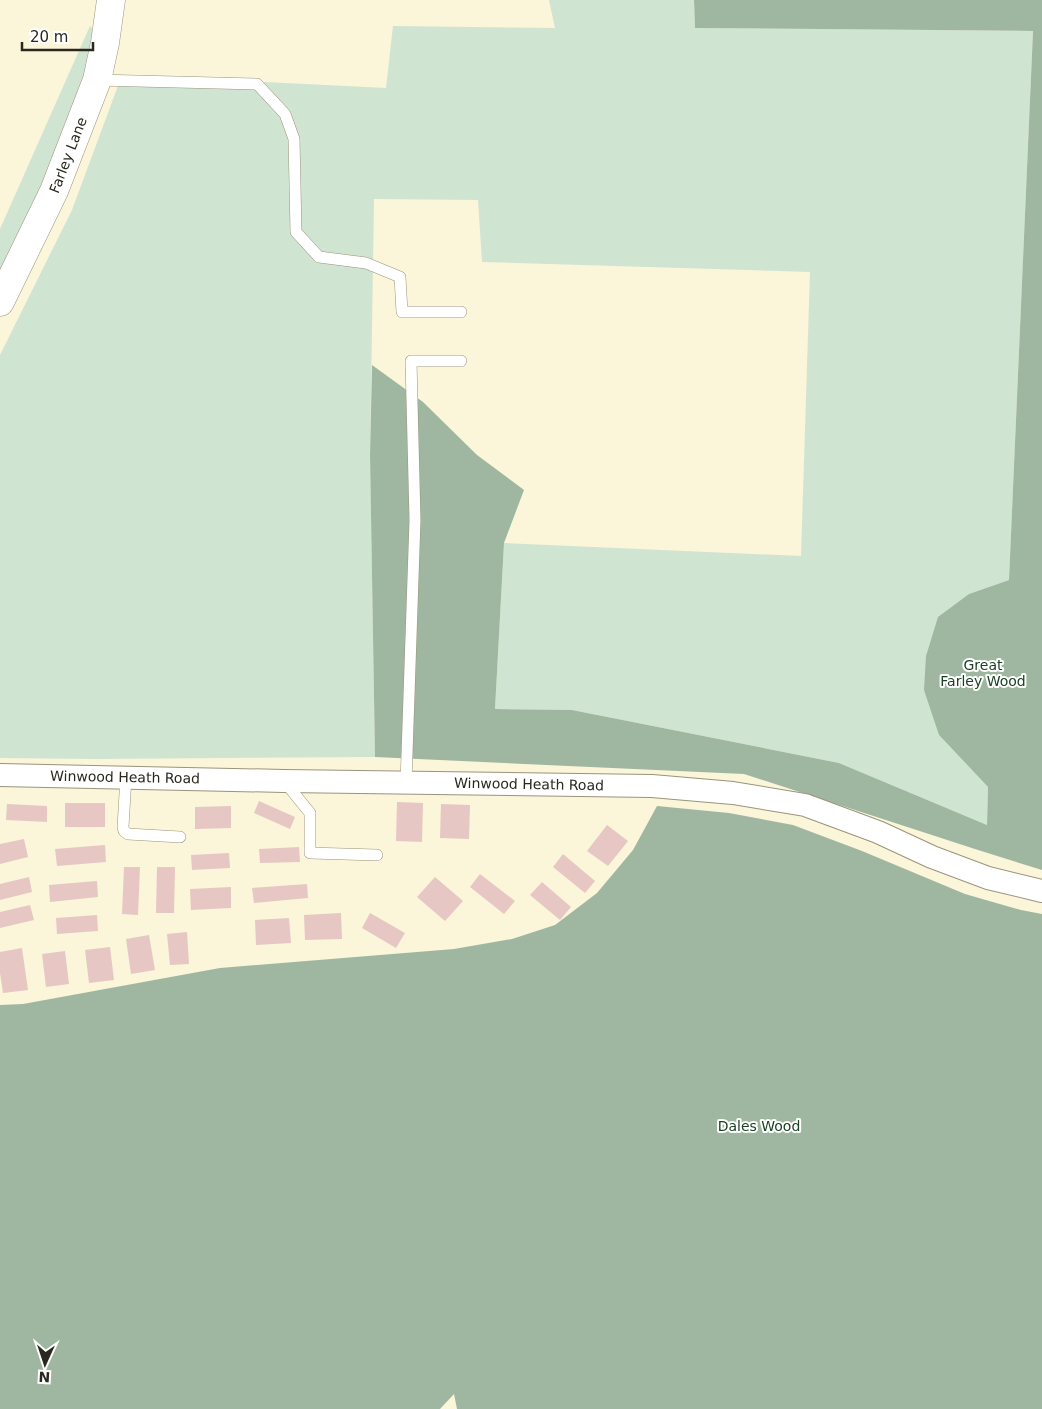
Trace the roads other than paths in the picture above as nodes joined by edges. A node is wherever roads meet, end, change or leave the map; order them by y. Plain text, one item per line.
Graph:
1 (112, 0) edge
2 (97, 80) junction
3 (0, 302) edge
4 (461, 312) dead end
5 (461, 361) dead end
6 (0, 775) edge
7 (126, 777) junction
8 (284, 781) junction
9 (406, 782) junction
10 (180, 837) dead end
11 (377, 855) dead end
12 (1042, 891) edge

1 - 2 street, Farley Lane
2 - 3 street, Farley Lane
2 - 4 lane
5 - 9 lane
6 - 7 street, Winwood Heath Road
7 - 8 street, Winwood Heath Road
7 - 10 lane
8 - 9 street, Winwood Heath Road
8 - 11 lane
9 - 12 street, Winwood Heath Road

